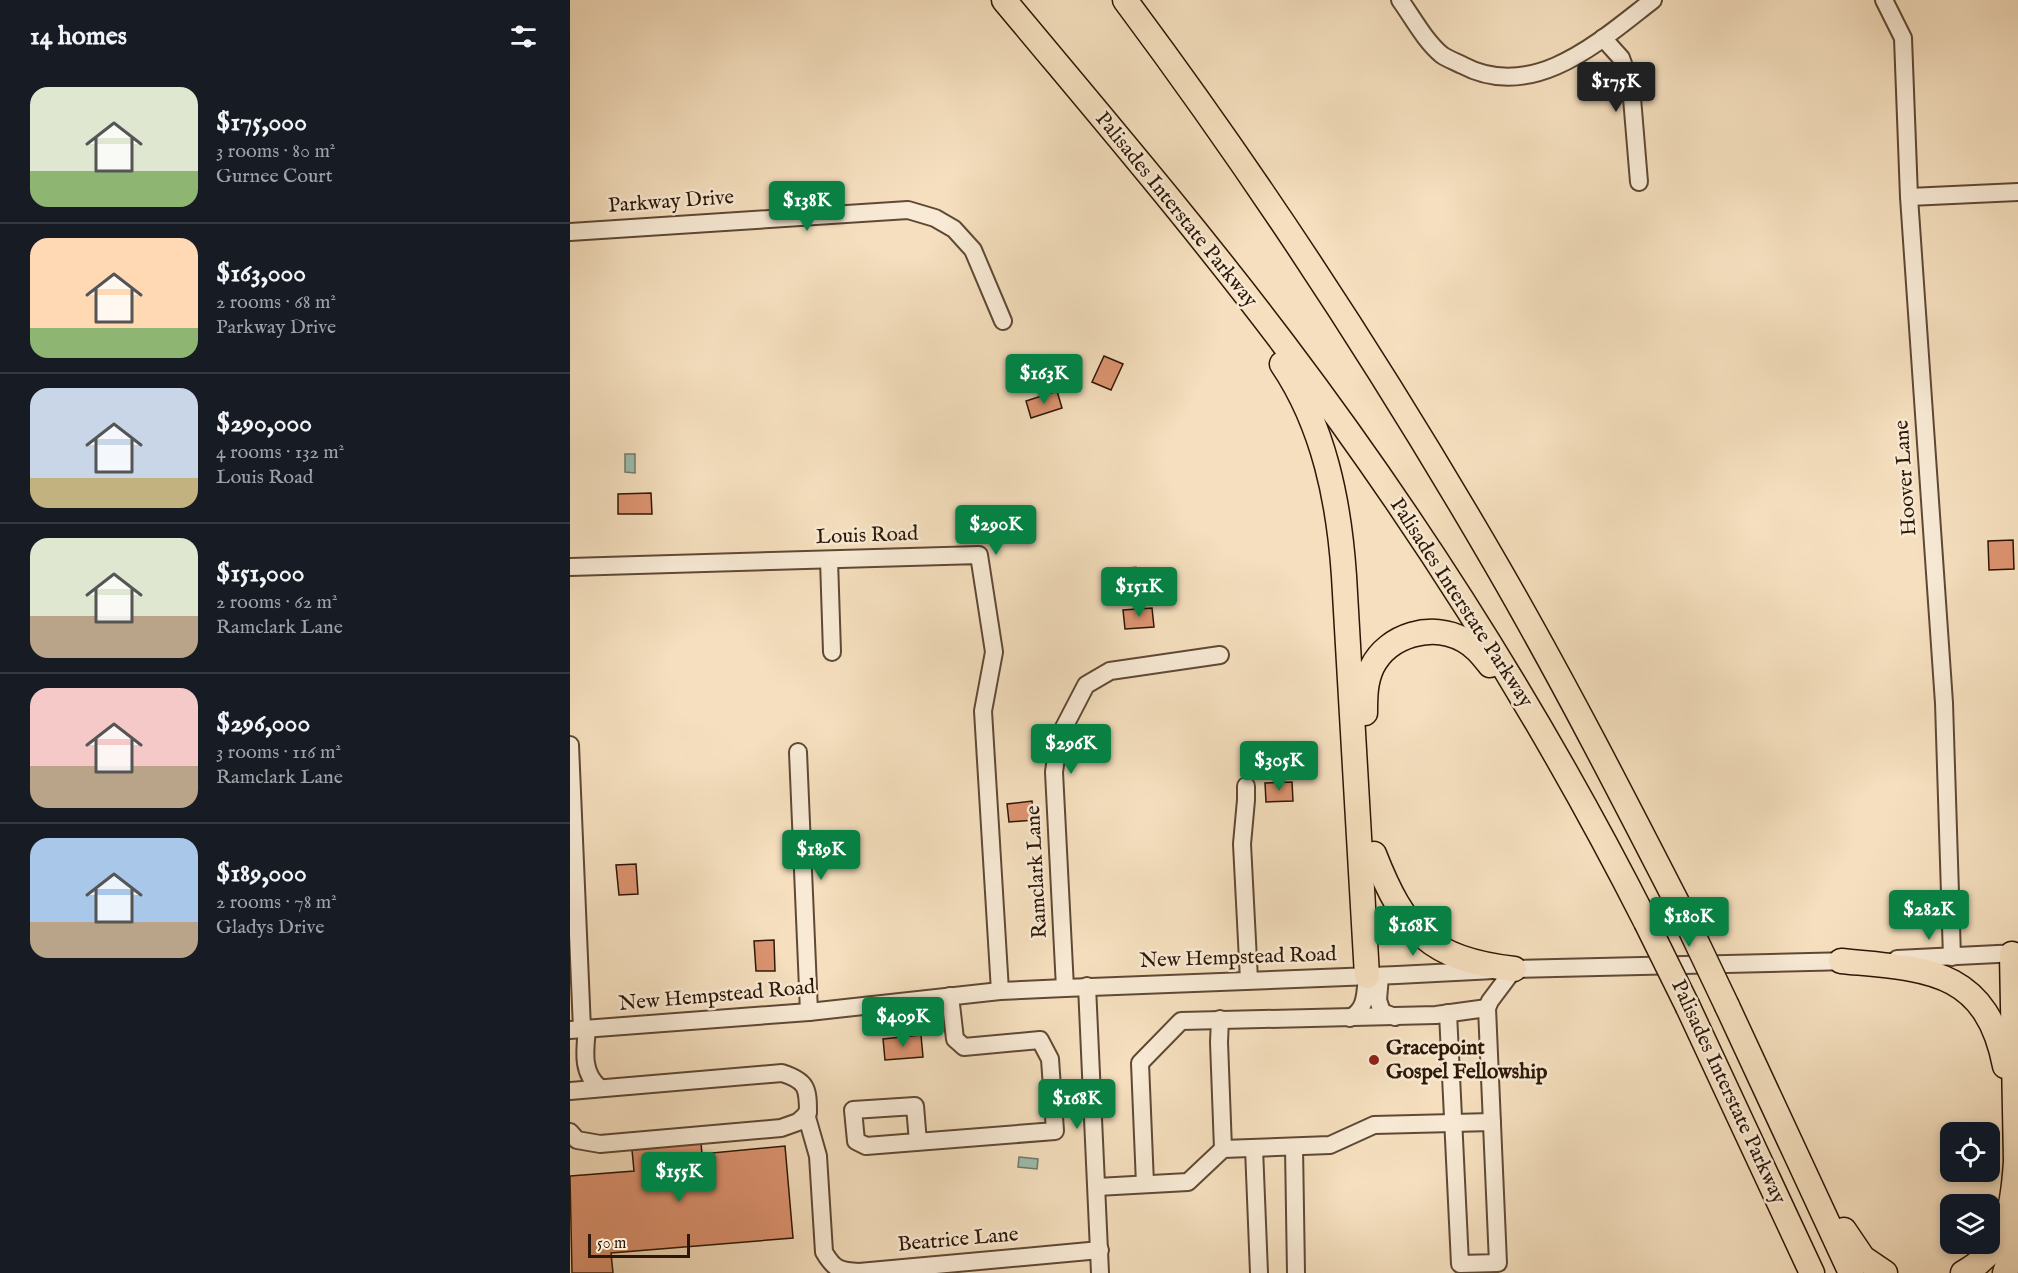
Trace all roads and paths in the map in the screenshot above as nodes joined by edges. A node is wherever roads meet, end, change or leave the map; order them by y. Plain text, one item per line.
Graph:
1 (1004, 0) edge
2 (1125, 0) edge
3 (1400, 0) edge
4 (1653, 0) edge
5 (1884, 0) edge
6 (1603, 38) junction
7 (1639, 182) dead end
8 (2018, 192) edge
9 (1909, 198) junction
10 (1188, 222) junction
11 (570, 232) edge
12 (1003, 321) dead end
13 (829, 560) junction
14 (570, 567) edge
15 (832, 652) dead end
16 (1220, 656) dead end
17 (570, 745) edge
18 (798, 752) dead end
19 (1246, 786) dead end
20 (1587, 811) junction
21 (1374, 854) junction
22 (2015, 954) edge
23 (1952, 957) junction
24 (1841, 961) junction
25 (1514, 969) junction
26 (1373, 976) junction
27 (1249, 980) junction
28 (1087, 986) junction
29 (1065, 987) junction
30 (1000, 991) junction
31 (950, 996) junction
32 (1487, 1008) junction
33 (809, 1012) junction
34 (1449, 1013) junction
35 (1395, 1017) junction
36 (1350, 1018) junction
37 (1220, 1019) junction
38 (579, 1029) edge
39 (1746, 1043) junction
40 (600, 1088) junction
41 (2014, 1089) junction
42 (570, 1091) edge
43 (806, 1114) junction
44 (1453, 1122) junction
45 (1492, 1122) junction
46 (570, 1132) edge
47 (918, 1142) dead end
48 (1294, 1147) junction
49 (1254, 1148) junction
50 (1223, 1149) junction
51 (1145, 1184) junction
52 (1097, 1187) junction
53 (2018, 1235) edge
54 (1100, 1250) junction
55 (1100, 1273) edge
56 (1259, 1273) edge
57 (1296, 1273) edge
58 (1812, 1273) edge
59 (1851, 1273) edge
60 (1885, 1273) edge
61 (1964, 1273) edge
62 (2006, 1273) edge

1 - 10 highway, Palisades Interstate Parkway
2 - 39 highway, Palisades Interstate Parkway, bridge
3 - 6 street
4 - 6 street
5 - 9 street, Hoover Lane
6 - 7 street
8 - 9 street
9 - 23 street, Hoover Lane
10 - 20 highway, Palisades Interstate Parkway
10 - 26 highway
11 - 12 street, Parkway Drive
13 - 14 street, Louis Road
13 - 15 street
13 - 30 street, Louis Road
16 - 29 street, Ramclark Lane
17 - 38 street
18 - 33 street
19 - 27 street
20 - 21 highway
20 - 58 highway, Palisades Interstate Parkway, bridge
21 - 25 highway
21 - 26 highway
22 - 23 street, New Hempstead Road
22 - 41 highway
23 - 24 street, New Hempstead Road
24 - 25 street, New Hempstead Road
24 - 41 highway
25 - 26 street, New Hempstead Road
25 - 32 street
26 - 27 street, New Hempstead Road
26 - 35 street
26 - 36 street
27 - 28 street, New Hempstead Road
28 - 29 street, New Hempstead Road
28 - 52 street
29 - 30 street, New Hempstead Road
30 - 31 street, New Hempstead Road
31 - 33 street, New Hempstead Road
31 - 47 street
32 - 34 street
32 - 45 street
33 - 38 street, New Hempstead Road
34 - 35 street
34 - 44 street
35 - 36 street
36 - 37 street
37 - 50 street
37 - 51 street
38 - 40 street
39 - 59 highway, Palisades Interstate Parkway
39 - 60 highway
40 - 42 street, Beatrice Lane
40 - 43 street, Beatrice Lane
41 - 61 highway
43 - 46 street
43 - 54 street, Beatrice Lane
44 - 45 street
44 - 45 street
44 - 48 street
48 - 49 street
48 - 57 street
49 - 50 street
49 - 56 street
50 - 51 street
51 - 52 street
52 - 54 street
53 - 62 highway
54 - 55 street

